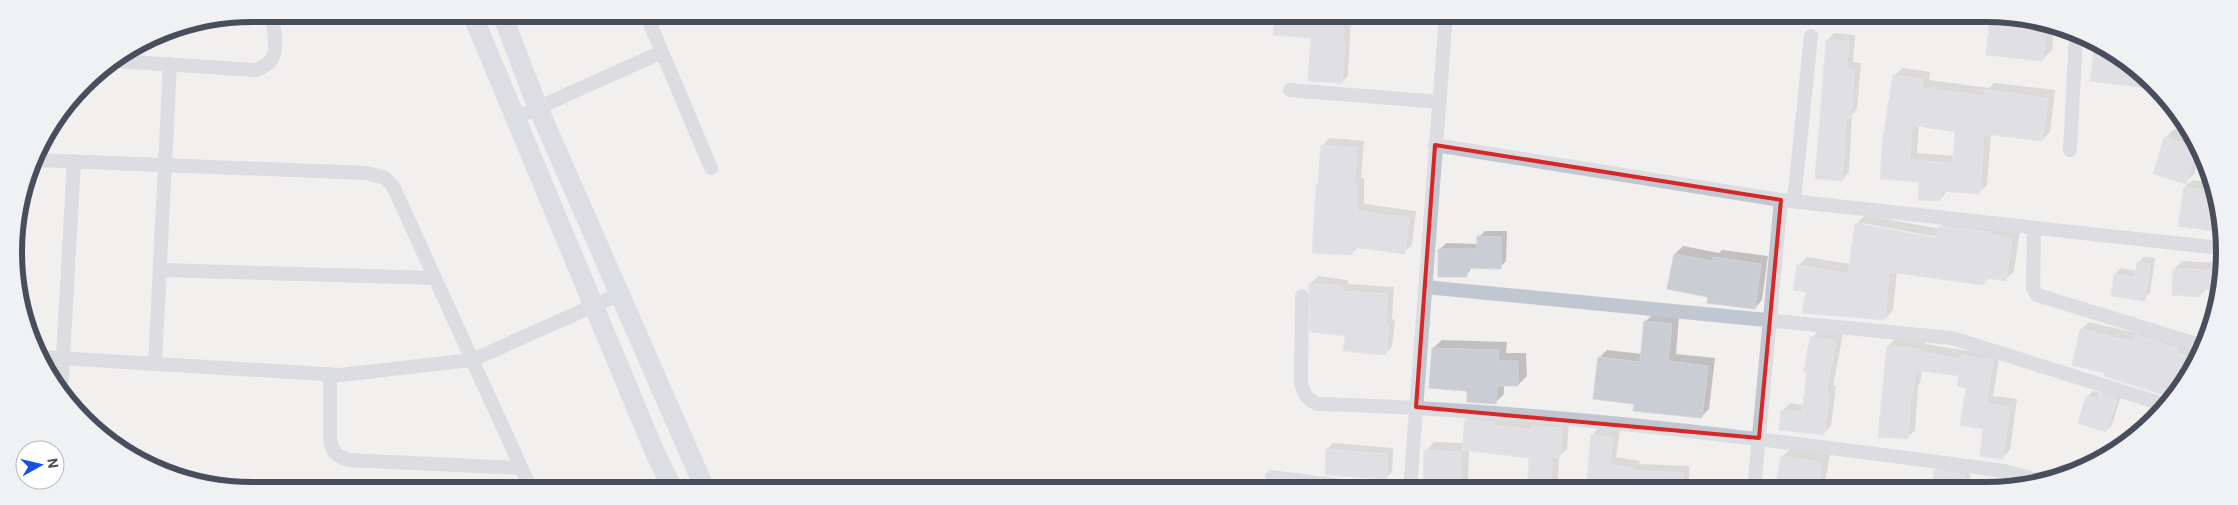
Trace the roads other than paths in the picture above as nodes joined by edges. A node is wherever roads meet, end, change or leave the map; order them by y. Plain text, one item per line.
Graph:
1 (272, 22) edge
2 (475, 22) edge
3 (505, 22) edge
4 (649, 22) edge
5 (1445, 22) edge
6 (1811, 36) dead end
7 (2076, 41) edge
8 (662, 52) junction
9 (124, 62) edge
10 (170, 64) junction
11 (1290, 90) dead end
12 (1439, 102) junction
13 (538, 107) junction
14 (515, 118) junction
15 (1435, 145) junction
16 (2070, 150) dead end
17 (42, 160) edge
18 (74, 161) junction
19 (164, 165) junction
20 (711, 168) dead end
21 (1787, 200) junction
22 (2034, 228) junction
23 (2216, 248) edge
24 (160, 270) junction
25 (435, 278) junction
26 (1425, 287) junction
27 (620, 294) junction
28 (1302, 296) dead end
29 (594, 307) junction
30 (1769, 321) junction
31 (2197, 344) edge
32 (47, 356) edge
33 (63, 358) junction
34 (472, 360) junction
35 (155, 364) junction
36 (330, 374) junction
37 (62, 381) edge
38 (2159, 403) edge
39 (1416, 407) junction
40 (1759, 438) junction
41 (521, 468) junction
42 (1272, 477) dead end
43 (2029, 478) edge
44 (528, 482) edge
45 (670, 482) edge
46 (702, 482) edge
47 (1310, 482) edge
48 (1411, 482) edge
49 (1755, 482) edge

1 - 10 street
2 - 14 street
3 - 13 street
4 - 8 street
5 - 12 street
6 - 21 street
7 - 16 street
8 - 13 street
8 - 20 street
9 - 10 street
10 - 19 street
11 - 12 street
12 - 15 street
13 - 14 street
13 - 27 street
14 - 29 street
15 - 21 street
15 - 26 street
17 - 18 street
18 - 19 street
18 - 33 street
19 - 24 street
19 - 25 street
21 - 22 street
21 - 30 street
22 - 23 street
22 - 31 street
24 - 25 street
24 - 35 street
25 - 34 street
26 - 30 street
26 - 39 street
27 - 29 street
27 - 46 street
28 - 39 street
29 - 34 street
29 - 45 street
30 - 38 street
30 - 40 street
32 - 33 street
33 - 35 street
33 - 37 street
34 - 36 street
34 - 41 street
35 - 36 street
36 - 41 street
39 - 40 street
39 - 48 street
40 - 43 street
40 - 49 street
41 - 44 street
42 - 47 street

